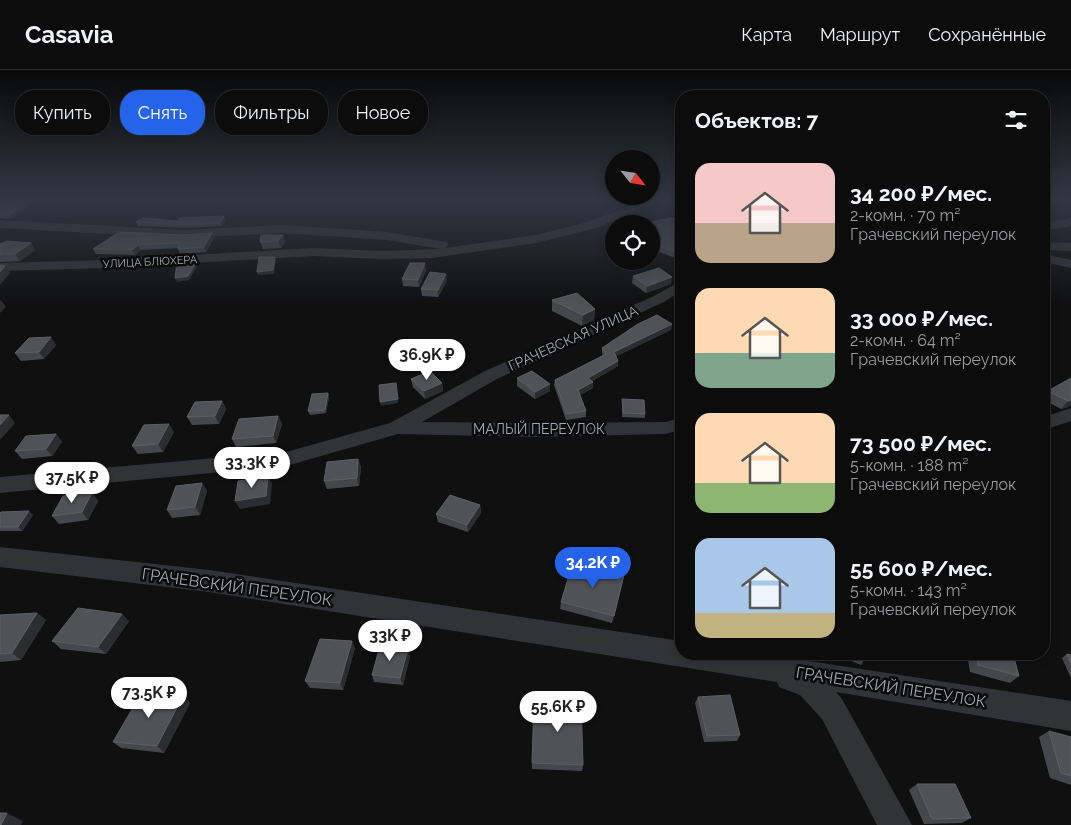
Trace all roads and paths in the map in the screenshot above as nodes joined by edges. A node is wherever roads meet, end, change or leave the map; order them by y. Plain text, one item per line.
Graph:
1 (170, 233) edge
2 (199, 233) edge
3 (345, 233) edge
4 (559, 233) edge
5 (1050, 246) edge
6 (1071, 247) edge
7 (479, 248) junction
8 (1050, 262) edge
9 (1071, 264) edge
10 (0, 267) edge
11 (675, 289) edge
12 (1071, 414) edge
13 (1050, 422) edge
14 (675, 426) edge
15 (397, 428) junction
16 (0, 485) edge
17 (0, 557) edge
18 (675, 653) edge
19 (763, 660) edge
20 (1071, 716) edge
21 (894, 825) edge

1 - 2 street, УЛИЦА БЛЮХЕРА
3 - 7 street, УЛИЦА БЛЮХЕРА
4 - 7 street, УЛИЦА БЛЮХЕРА
5 - 6 street
7 - 10 street, УЛИЦА БЛЮХЕРА
8 - 9 street
11 - 15 street, ГРАЧЕВСКАЯ УЛИЦА
12 - 13 street
14 - 15 street, МАЛЫЙ ПЕРЕУЛОК
15 - 16 street, ГРАЧЕВСКАЯ УЛИЦА
17 - 18 street, ГРАЧЕВСКИЙ ПЕРЕУЛОК
19 - 20 street, ГРАЧЕВСКИЙ ПЕРЕУЛОК
19 - 21 street

